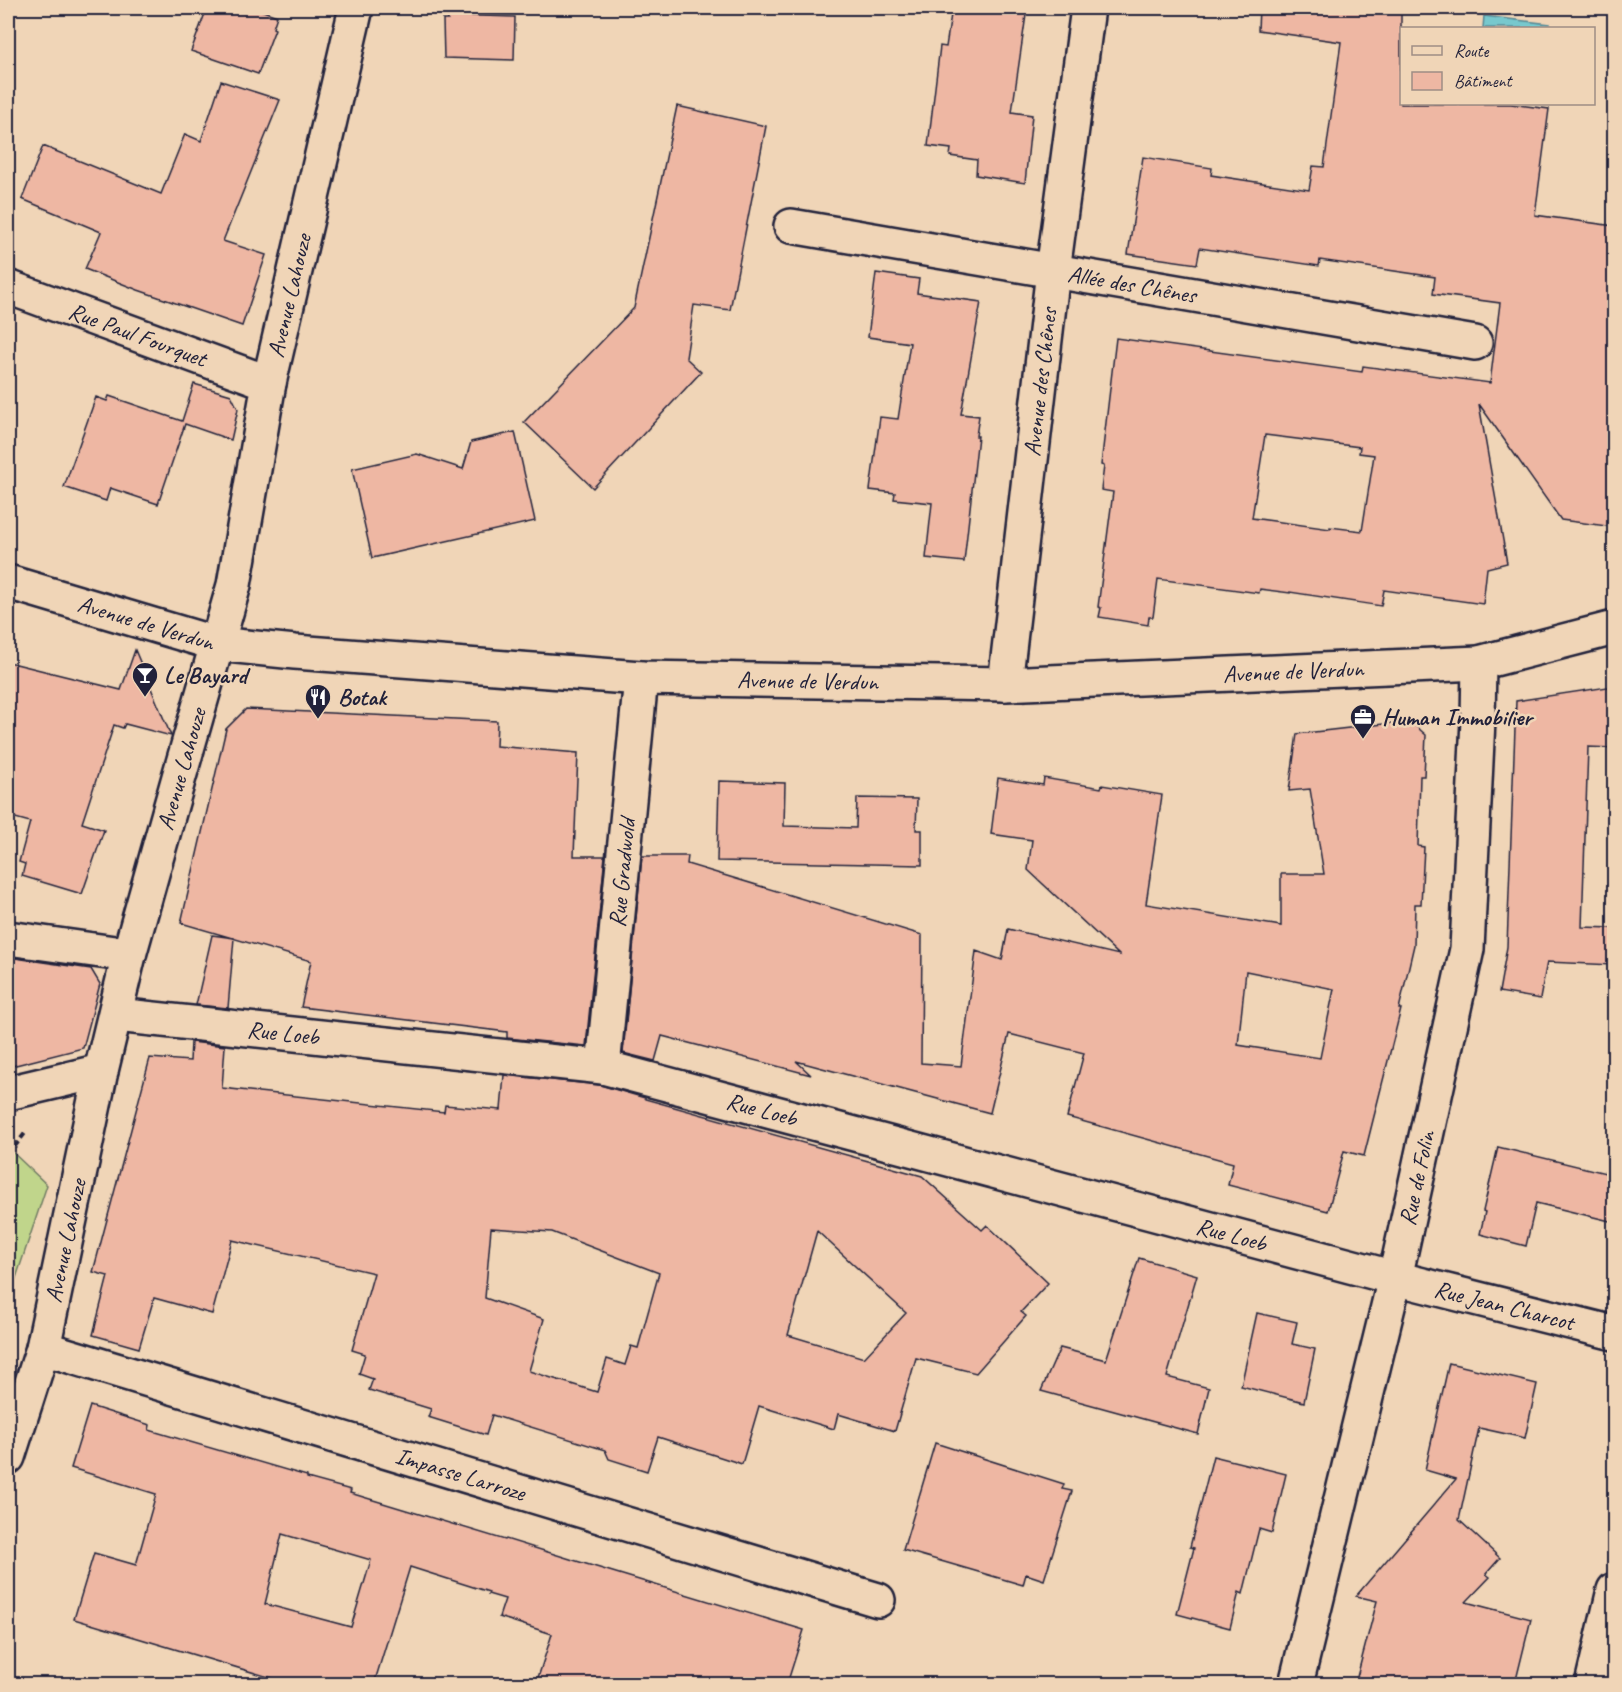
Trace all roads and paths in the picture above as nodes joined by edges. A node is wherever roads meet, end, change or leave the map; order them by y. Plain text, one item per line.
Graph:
1 (356, 8) edge
2 (1088, 8) edge
3 (791, 226) dead end
4 (1053, 271) junction
5 (8, 287) edge
6 (1474, 343) dead end
7 (269, 383) junction
8 (8, 582) edge
9 (1614, 628) edge
10 (217, 644) junction
11 (1479, 663) junction
12 (641, 678) junction
13 (1005, 684) junction
14 (8, 938) edge
15 (129, 956) junction
16 (116, 1015) junction
17 (603, 1067) junction
18 (101, 1071) junction
19 (8, 1093) edge
20 (1395, 1278) junction
21 (1614, 1333) edge
22 (43, 1348) junction
23 (8, 1457) edge
24 (1614, 1590) edge
25 (878, 1600) dead end
26 (1296, 1684) edge
27 (1592, 1684) edge

1 - 7 street, Avenue Lahouze
2 - 4 street, Avenue des Chênes
3 - 4 street, Allée des Chênes
4 - 6 street, Allée des Chênes
4 - 13 street, Avenue des Chênes
5 - 7 street, Rue Paul Fourquet
7 - 10 street, Avenue Lahouze
8 - 10 street, Avenue de Verdun
9 - 11 street, Avenue de Verdun
10 - 12 street, Avenue de Verdun
10 - 15 street, Avenue Lahouze
11 - 13 street, Avenue de Verdun
11 - 20 street, Rue de Folin
12 - 13 street, Avenue de Verdun
12 - 17 street, Rue Gradwold
14 - 15 street
15 - 16 street, Avenue Lahouze
16 - 17 street, Rue Loeb
16 - 18 street, Avenue Lahouze
17 - 20 street, Rue Loeb
18 - 19 street
18 - 22 street, Avenue Lahouze
20 - 21 street, Rue Jean Charcot
20 - 26 street, Rue de Folin
22 - 23 street, Avenue Lahouze
22 - 25 street, Impasse Larroze
24 - 27 street

